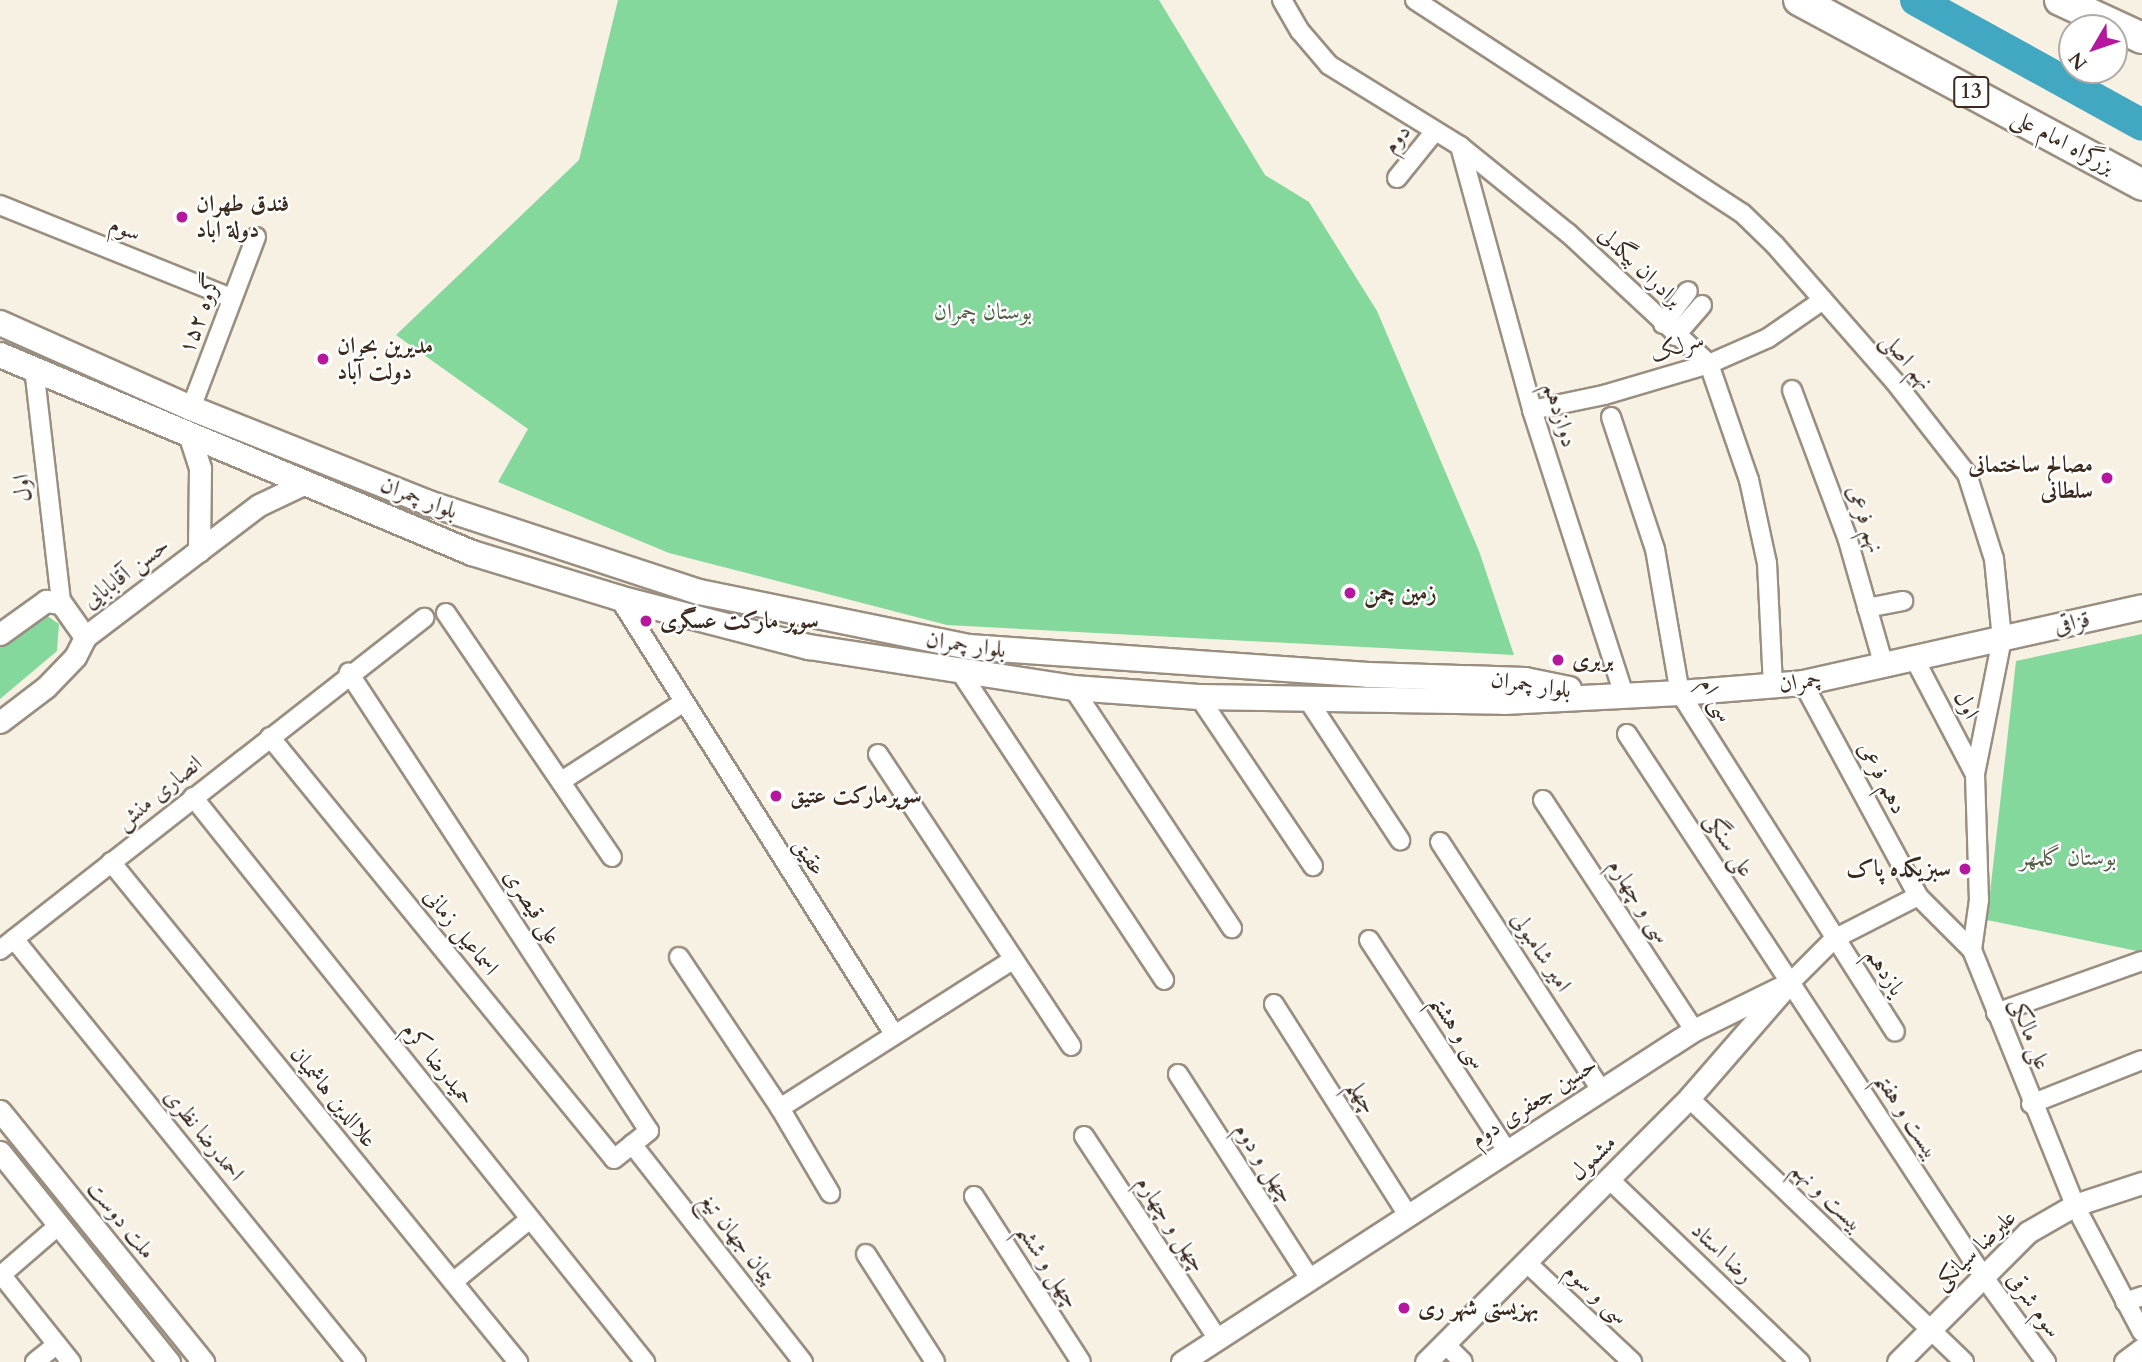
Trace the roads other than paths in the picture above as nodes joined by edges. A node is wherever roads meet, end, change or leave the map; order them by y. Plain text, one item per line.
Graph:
1 (1282, 0) edge
2 (1415, 0) edge
3 (1799, 0) edge
4 (2060, 0) edge
5 (2142, 38) edge
6 (1436, 131) junction
7 (1460, 146) junction
8 (1397, 178) dead end
9 (2142, 185) edge
10 (0, 205) edge
11 (256, 237) dead end
12 (1688, 291) dead end
13 (231, 298) junction
14 (1823, 300) junction
15 (1702, 305) dead end
16 (0, 323) edge
17 (1669, 330) junction
18 (0, 355) edge
19 (1709, 364) junction
20 (34, 368) junction
21 (1792, 390) dead end
22 (191, 408) junction
23 (1532, 410) junction
24 (1611, 417) dead end
25 (189, 434) junction
26 (303, 484) junction
27 (199, 551) junction
28 (619, 598) junction
29 (1903, 601) dead end
30 (61, 603) junction
31 (2142, 607) edge
32 (1867, 608) junction
33 (446, 613) dead end
34 (424, 618) dead end
35 (0, 634) edge
36 (85, 637) junction
37 (2002, 639) junction
38 (1914, 659) junction
39 (1884, 666) junction
40 (349, 673) junction
41 (961, 673) junction
42 (1803, 683) junction
43 (1773, 686) junction
44 (1073, 688) junction
45 (1680, 693) junction
46 (1624, 694) junction
47 (1594, 695) junction
48 (1199, 697) junction
49 (1308, 700) junction
50 (681, 704) junction
51 (0, 722) edge
52 (1627, 734) dead end
53 (270, 737) junction
54 (878, 754) dead end
55 (1975, 774) junction
56 (563, 780) junction
57 (193, 797) junction
58 (1543, 800) dead end
59 (1400, 840) dead end
60 (1440, 842) dead end
61 (612, 857) dead end
62 (111, 862) junction
63 (1313, 866) dead end
64 (1918, 896) junction
65 (1232, 928) dead end
66 (1834, 939) junction
67 (1369, 940) dead end
68 (7, 945) edge
69 (1972, 950) junction
70 (679, 957) dead end
71 (1014, 959) junction
72 (2142, 961) edge
73 (1164, 980) dead end
74 (1790, 983) junction
75 (1274, 1004) dead end
76 (1996, 1013) junction
77 (1694, 1030) junction
78 (1895, 1032) dead end
79 (894, 1034) junction
80 (1071, 1046) dead end
81 (2142, 1060) edge
82 (1178, 1074) dead end
83 (1601, 1090) junction
84 (1689, 1098) junction
85 (2031, 1104) junction
86 (780, 1108) junction
87 (0, 1111) edge
88 (1084, 1136) dead end
89 (632, 1143) junction
90 (1507, 1151) junction
91 (0, 1153) edge
92 (614, 1159) joint
93 (1609, 1178) junction
94 (2142, 1183) edge
95 (830, 1193) dead end
96 (974, 1196) dead end
97 (2078, 1211) junction
98 (1408, 1215) junction
99 (530, 1219) junction
100 (59, 1225) junction
101 (866, 1254) dead end
102 (1526, 1262) junction
103 (0, 1275) edge
104 (1983, 1276) junction
105 (1310, 1279) junction
106 (453, 1282) junction
107 (2134, 1299) edge
108 (1930, 1331) junction
109 (2142, 1332) edge
110 (1218, 1339) junction
111 (57, 1344) junction
112 (1445, 1344) junction
113 (2142, 1349) edge
114 (1191, 1360) edge
115 (35, 1362) edge
116 (71, 1362) edge
117 (169, 1362) edge
118 (203, 1362) edge
119 (356, 1362) edge
120 (518, 1362) edge
121 (645, 1362) edge
122 (803, 1362) edge
123 (935, 1362) edge
124 (1081, 1362) edge
125 (1426, 1362) edge
126 (1464, 1362) edge
127 (1632, 1362) edge
128 (1800, 1362) edge
129 (1898, 1362) edge
130 (1964, 1362) edge
131 (2046, 1362) edge
132 (2125, 1362) edge

1 - 6 street, برادران بیگدلی
2 - 14 street, نهم اصلی
3 - 9 highway, بزرگراه امام علی / 13
4 - 5 highway
6 - 7 street, برادران بیگدلی
6 - 8 street, دوم
7 - 17 street, برادران بیگدلی
7 - 23 street, دوازدهم
10 - 13 street, سوم
11 - 13 street, گروه ۱۵۲
12 - 17 street
13 - 22 street, گروه ۱۵۲
14 - 19 street, سرلک
14 - 37 street, نهم اصلی
15 - 17 street
16 - 22 main road, بلوار چمران
17 - 19 street, برادران بیگدلی
18 - 20 main road, بلوار چمران
19 - 23 street, سرلک
19 - 43 street
20 - 25 main road, بلوار چمران
20 - 30 street, اول
21 - 32 street, نهم فرعی
22 - 47 main road, بلوار چمران
23 - 46 street, دوازدهم
24 - 45 street, سی ام
25 - 26 main road, بلوار چمران
25 - 27 street
26 - 27 street, حسن آقابابایی
26 - 28 main road, بلوار چمران
27 - 36 street, حسن آقابابایی
28 - 41 main road, بلوار چمران
28 - 50 street, عقیق
29 - 32 street
30 - 35 street
30 - 36 street
31 - 37 main road, قزاقی
32 - 39 street, نهم فرعی
33 - 56 street
34 - 40 street, انصاری منش
36 - 51 street
37 - 38 main road, چمران
37 - 55 street, نهم اصلی
38 - 39 main road, چمران
38 - 55 street, اول
39 - 42 main road, چمران
40 - 53 street, انصاری منش
40 - 89 street, علی قیصری
41 - 44 main road, بلوار چمران
41 - 73 street
42 - 43 main road, چمران
42 - 64 street, دهم فرعی
43 - 45 main road, چمران
44 - 48 main road, بلوار چمران
44 - 65 street
45 - 46 main road, چمران
45 - 66 street, سی ام
46 - 47 main road, چمران
47 - 49 main road, بلوار چمران
48 - 49 main road, بلوار چمران
48 - 63 street
49 - 59 street
50 - 56 street
50 - 79 street, عقیق
52 - 74 street, علی سنگی
53 - 57 street, انصاری منش
53 - 92 street, اسماعیل زمانی
54 - 71 street
55 - 69 street, نهم اصلی
56 - 61 street
57 - 62 street, انصاری منش
57 - 99 street, حمیدرضا کرم
58 - 77 street, سی و چهارم
60 - 83 street, امیر شامبولی
62 - 68 street, انصاری منش
62 - 106 street, علاالدین هاشمیان
64 - 66 street, حسین جعفری دوم
64 - 69 street, علی مالکی
66 - 74 street, حسین جعفری دوم
66 - 78 street, یازدهم
67 - 90 street, سی و هشتم
68 - 119 street, احمدرضا نظری
69 - 76 street, علی مالکی
70 - 86 street
71 - 79 street
71 - 80 street
72 - 76 street
74 - 77 street, حسین جعفری دوم
74 - 84 street, مشمول
74 - 104 street, بیست و هفتم
75 - 98 street, چهلم
76 - 85 street, علی مالکی
77 - 83 street, حسین جعفری دوم
79 - 86 street
81 - 85 street
82 - 105 street, چهل و دوم
83 - 90 street, حسین جعفری دوم
84 - 93 street, مشمول
84 - 108 street, بیست و نهم
85 - 97 street, علی مالکی
86 - 95 street
87 - 118 street, ملت دوست
88 - 110 street, چهل و چهارم
89 - 92 street, علی قیصری
89 - 122 street, پیمان جهان تیغ
90 - 98 street, حسین جعفری دوم
91 - 100 street
93 - 102 street, مشمول
93 - 128 street, رضا استاد
94 - 97 street, علیرضا سیانکی
96 - 124 street, چهل و ششم
97 - 104 street, علیرضا سیانکی
97 - 107 street, علی مالکی
98 - 105 street, حسین جعفری دوم
99 - 106 street
99 - 121 street, حمیدرضا کرم
100 - 103 street
100 - 117 street
101 - 123 street
102 - 112 street, مشمول
102 - 127 street, سی و سوم
103 - 111 street
104 - 108 street, علیرضا سیانکی
104 - 131 street, سوم شرقی
105 - 110 street, حسین جعفری دوم
106 - 120 street, علاالدین هاشمیان
107 - 109 street, علی مالکی
108 - 129 street, علیرضا سیانکی
108 - 130 street, بیست و نهم
110 - 114 street, حسین جعفری دوم
111 - 115 street
111 - 116 street
112 - 125 street, مشمول
112 - 126 street
113 - 132 street

